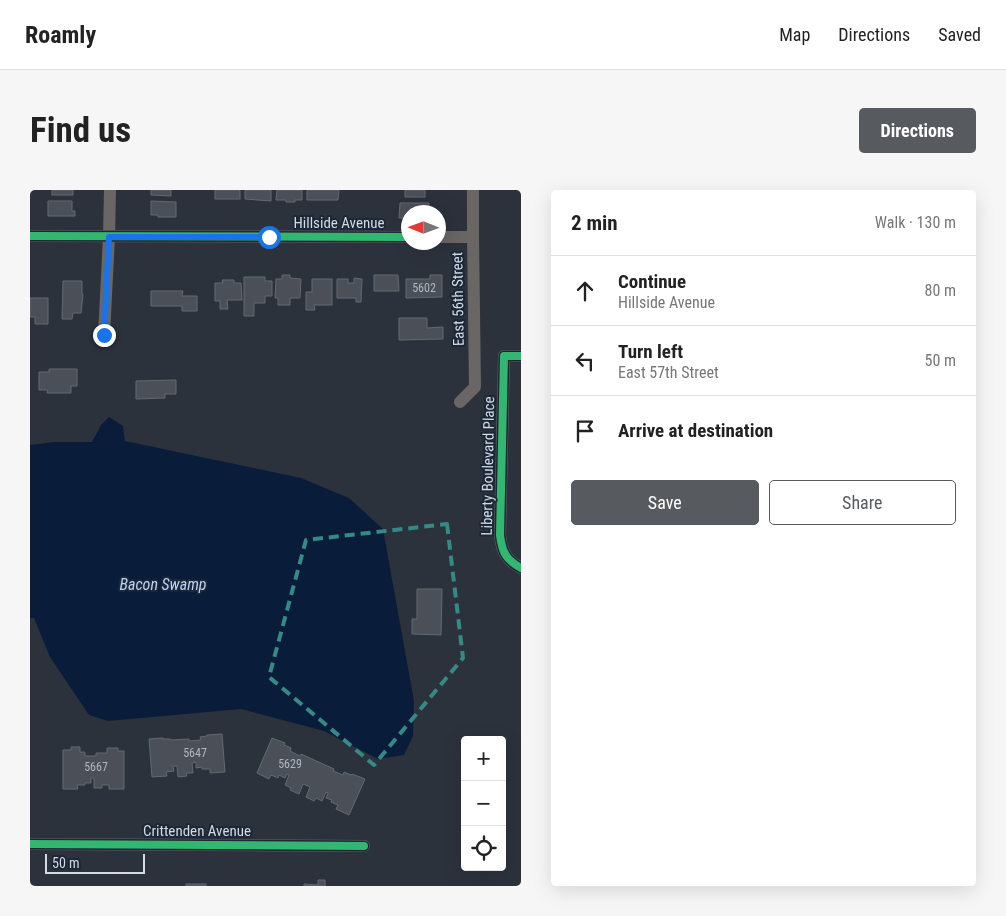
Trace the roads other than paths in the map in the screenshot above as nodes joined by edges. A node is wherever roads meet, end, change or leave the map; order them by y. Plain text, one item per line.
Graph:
1 (110, 190) edge
2 (474, 190) edge
3 (30, 236) edge
4 (109, 237) junction
5 (401, 237) edge
6 (446, 237) edge
7 (473, 237) junction
8 (104, 335) dead end
9 (521, 356) edge
10 (460, 402) dead end
11 (521, 568) edge
12 (30, 844) edge
13 (364, 846) dead end

1 - 4 street
2 - 7 street, East 56th Street
3 - 4 street, Hillside Avenue
4 - 5 street, Hillside Avenue
4 - 8 street
6 - 7 street
7 - 10 street, East 56th Street
9 - 11 street, Liberty Boulevard Place
12 - 13 street, Crittenden Avenue

